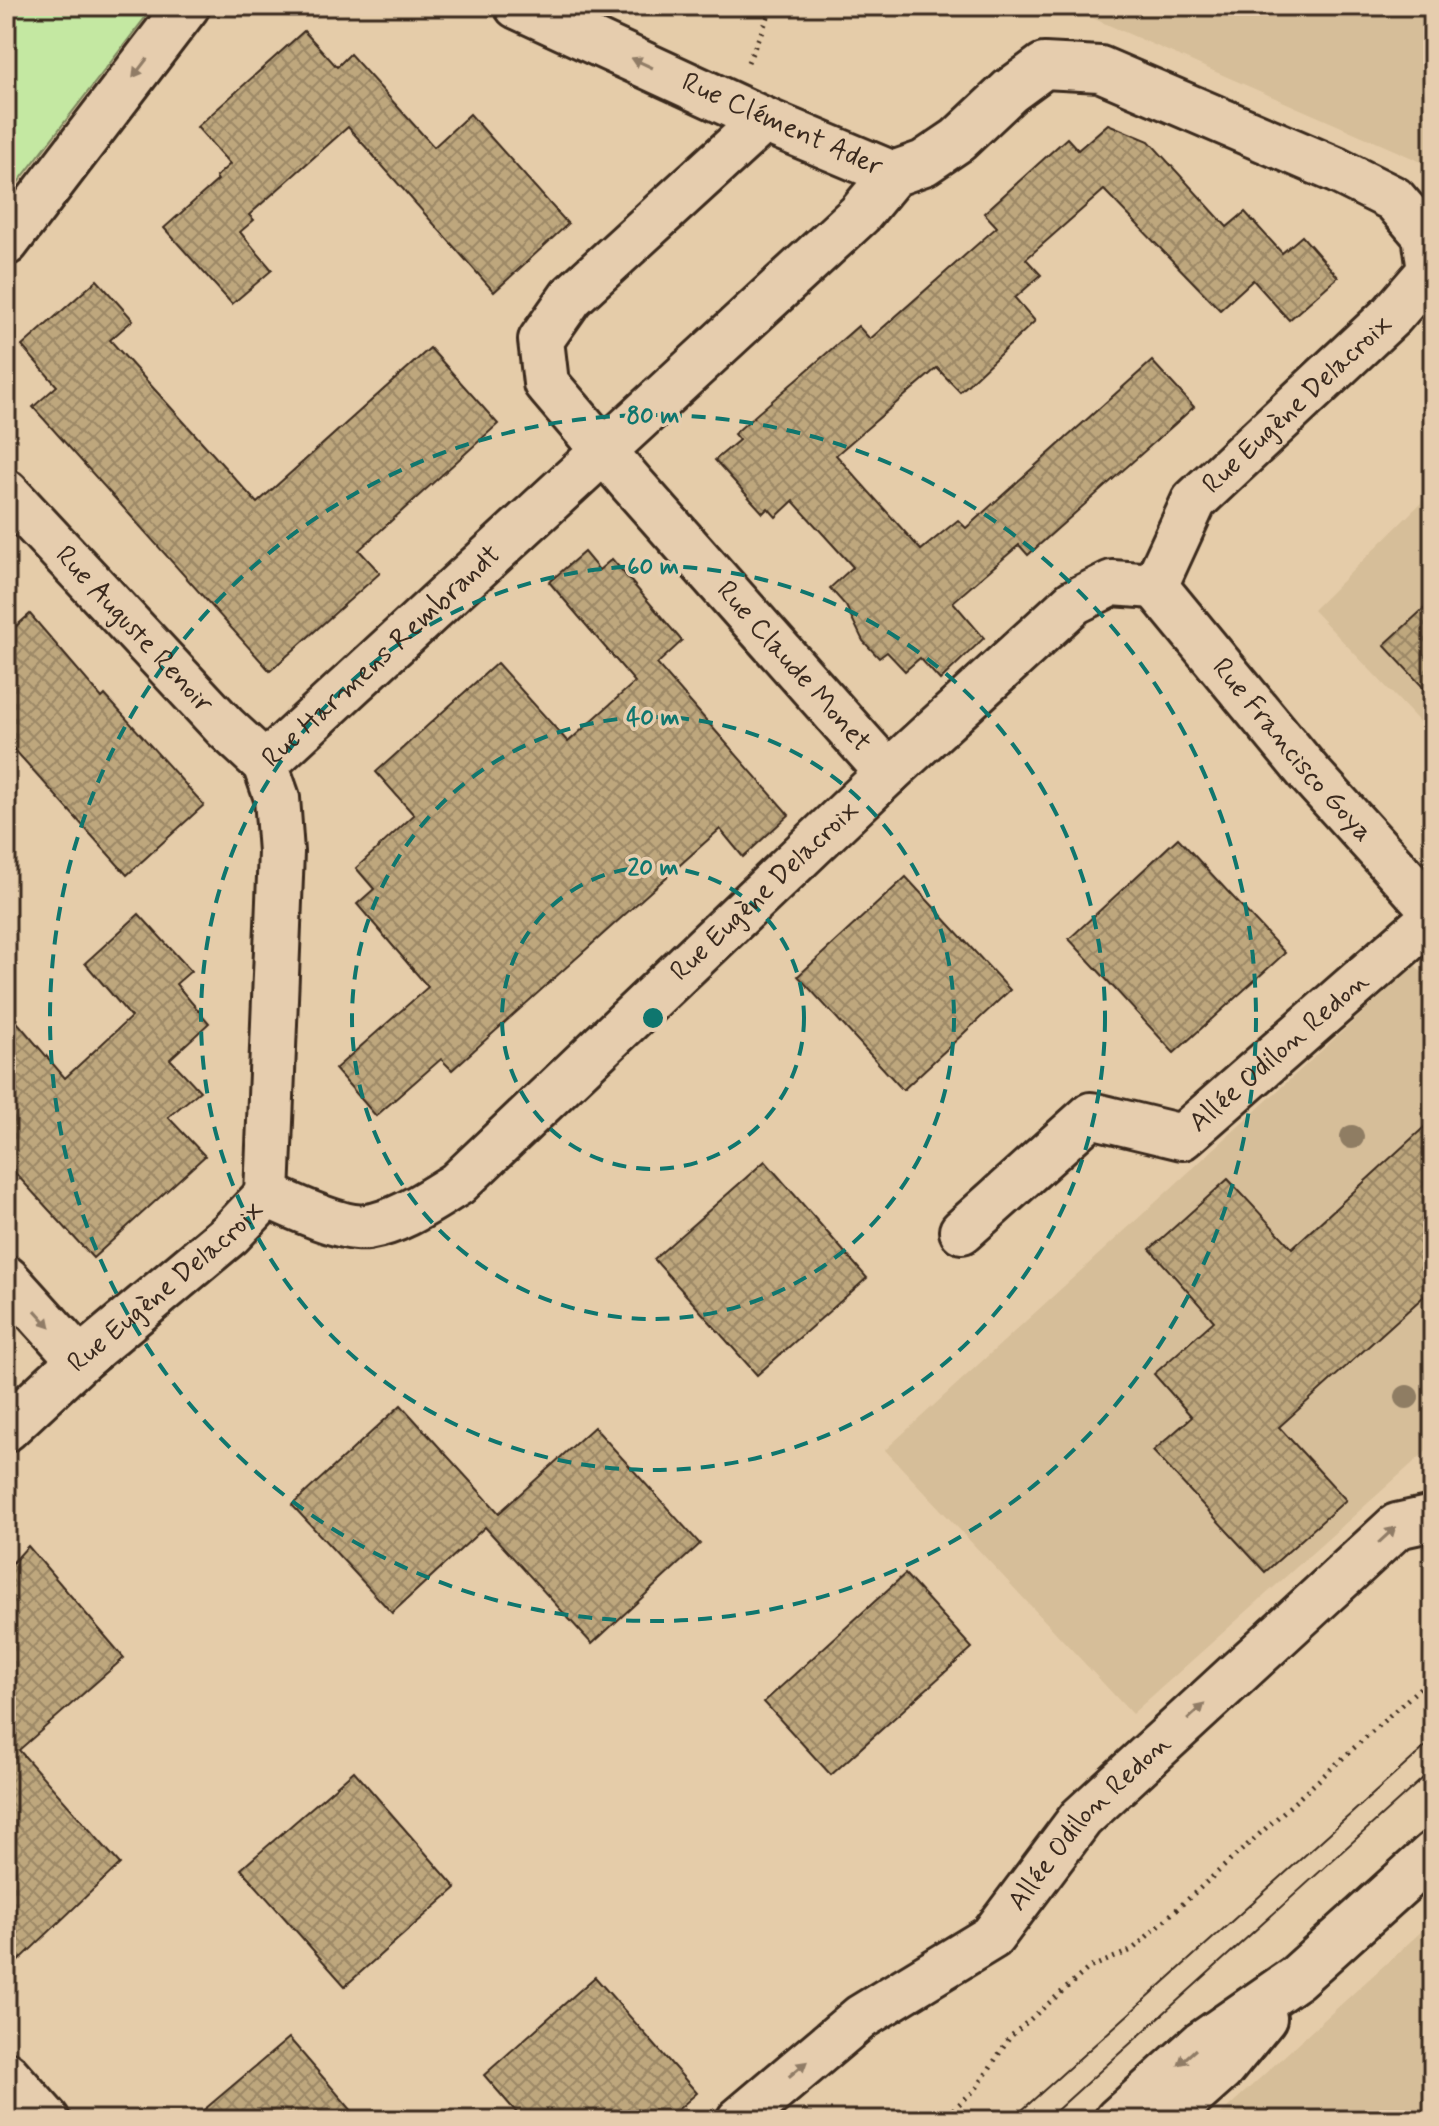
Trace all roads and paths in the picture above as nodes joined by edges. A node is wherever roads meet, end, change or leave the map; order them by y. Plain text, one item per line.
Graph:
1 (187, 6) edge
2 (517, 6) edge
3 (773, 6) edge
4 (747, 112) junction
5 (893, 174) junction
6 (6, 243) edge
7 (1430, 271) joint
8 (604, 452) junction
9 (6, 492) edge
10 (1155, 586) junction
11 (265, 764) junction
12 (888, 773) junction
13 (1433, 910) edge
14 (1433, 917) edge
15 (267, 1195) junction
16 (962, 1231) dead end
17 (6, 1278) edge
18 (80, 1360) junction
19 (6, 1429) edge
20 (1433, 1518) edge
21 (1433, 1676) edge
22 (1433, 1854) edge
23 (1296, 1978) junction
24 (6, 2074) edge
25 (47, 2120) edge
26 (739, 2120) edge
27 (941, 2120) edge
28 (1117, 2120) edge
29 (1165, 2120) edge

1 -> 6 street
4 -> 2 street, Rue Clément Ader
3 - 4 path
4 - 5 street, Rue Clément Ader
4 - 8 street
5 - 7 street, Rue Clément Ader
5 - 8 street, Rue Harmens Rembrandt
7 - 10 street, Rue Eugène Delacroix
8 - 11 street, Rue Harmens Rembrandt
8 - 12 street, Rue Claude Monet
9 - 11 street, Rue Auguste Renoir
10 - 12 street, Rue Eugène Delacroix
10 - 13 street, Rue Francisco Goya
11 - 15 street, Rue Harmens Rembrandt
12 - 15 street, Rue Eugène Delacroix
14 - 16 street, Allée Odilon Redon
15 - 18 street, Rue Eugène Delacroix
17 -> 18 street
18 - 19 street, Rue Eugène Delacroix
26 -> 20 street, Allée Odilon Redon
21 - 27 path
22 - 23 street
23 -> 28 street
23 - 29 street
24 - 25 street

